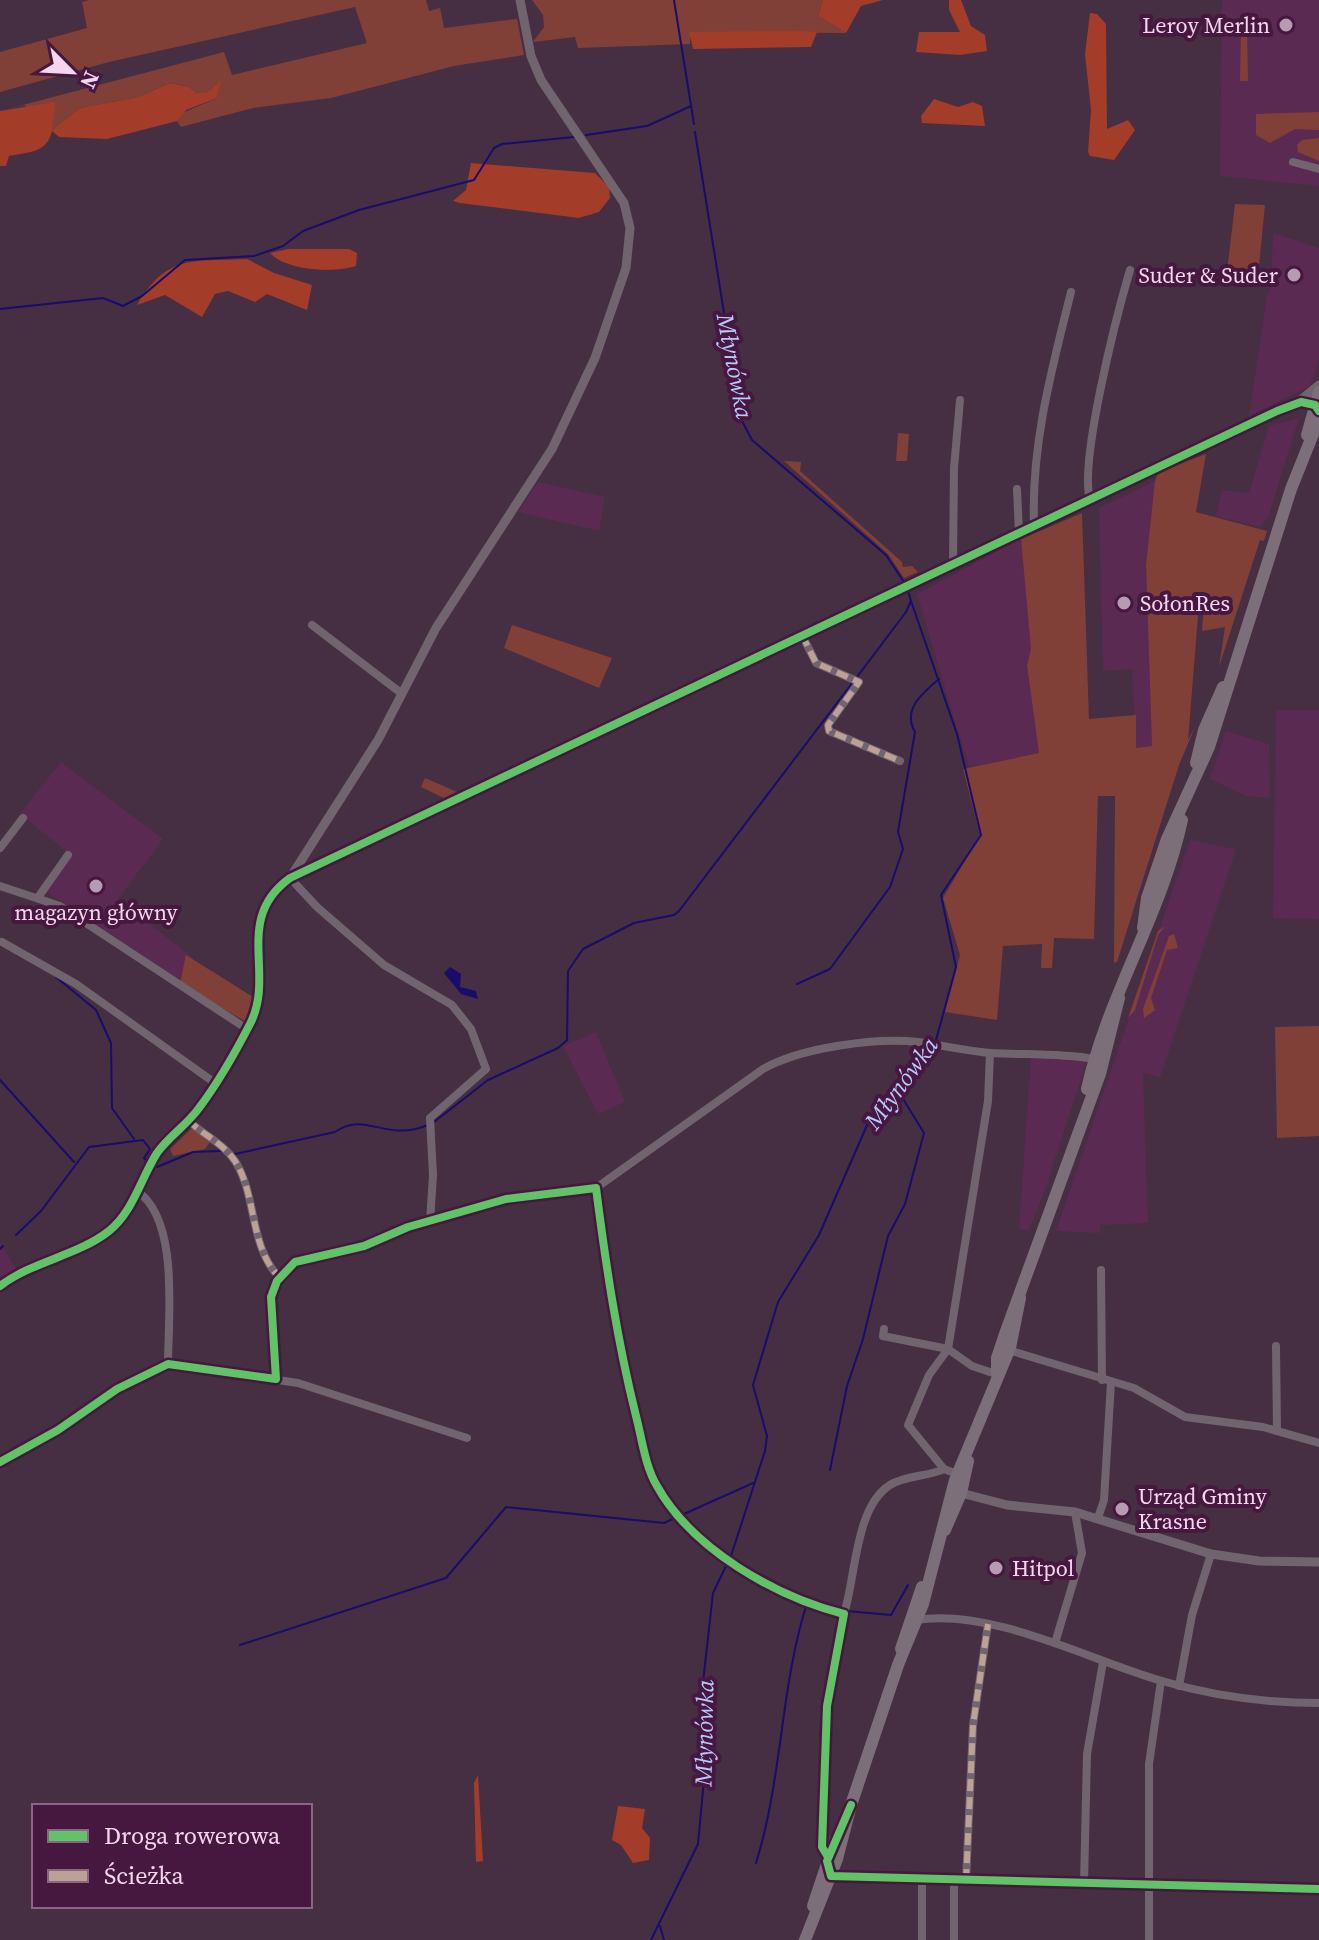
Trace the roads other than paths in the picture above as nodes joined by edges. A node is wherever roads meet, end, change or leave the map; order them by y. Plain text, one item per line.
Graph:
1 (520, 0) edge
2 (1293, 162) dead end
3 (1319, 169) edge
4 (1130, 270) dead end
5 (1071, 292) dead end
6 (1319, 385) edge
7 (960, 400) dead end
8 (1318, 402) edge
9 (1297, 403) junction
10 (1319, 419) edge
11 (1302, 462) junction
12 (1017, 489) dead end
13 (1090, 500) junction
14 (1034, 524) junction
15 (1019, 533) junction
16 (953, 564) junction
17 (312, 625) dead end
18 (802, 635) junction
19 (401, 693) junction
20 (900, 761) dead end
21 (23, 818) dead end
22 (0, 848) edge
23 (68, 855) dead end
24 (290, 878) junction
25 (0, 886) edge
26 (39, 896) junction
27 (2, 942) dead end
28 (1119, 998) junction
29 (247, 1029) junction
30 (990, 1053) junction
31 (1094, 1059) junction
32 (215, 1083) junction
33 (188, 1120) junction
34 (1078, 1127) junction
35 (137, 1191) junction
36 (430, 1222) junction
37 (1101, 1270) dead end
38 (279, 1277) junction
39 (0, 1286) edge
40 (1020, 1298) junction
41 (884, 1329) dead end
42 (1276, 1346) dead end
43 (948, 1349) junction
44 (1004, 1351) junction
45 (168, 1364) junction
46 (996, 1374) junction
47 (276, 1379) junction
48 (1107, 1381) junction
49 (1277, 1431) junction
50 (467, 1438) dead end
51 (1319, 1443) edge
52 (970, 1450) junction
53 (0, 1462) edge
54 (944, 1469) junction
55 (958, 1482) junction
56 (1075, 1512) junction
57 (1098, 1518) junction
58 (940, 1540) junction
59 (1211, 1554) junction
60 (1319, 1562) edge
61 (929, 1573) junction
62 (915, 1601) junction
63 (844, 1614) dead end
64 (918, 1619) junction
65 (988, 1624) junction
66 (906, 1628) junction
67 (1055, 1643) junction
68 (1103, 1662) junction
69 (898, 1665) junction
70 (1161, 1681) junction
71 (1179, 1686) junction
72 (1319, 1703) edge
73 (851, 1805) junction
74 (825, 1879) junction
75 (922, 1880) junction
76 (954, 1881) junction
77 (966, 1881) junction
78 (1084, 1884) junction
79 (1148, 1885) junction
80 (1319, 1889) edge
81 (805, 1940) edge
82 (922, 1940) edge
83 (954, 1940) edge
84 (1149, 1940) edge

1 - 19 street
2 - 3 street
4 - 13 street
5 - 14 street
6 - 9 street
7 - 16 street
8 - 9 street
8 - 11 main road
9 - 13 street
10 - 11 main road
11 - 28 main road
12 - 15 street
13 - 14 street
14 - 15 street
15 - 16 street
16 - 18 street
17 - 19 street
18 - 20 street
18 - 24 street
19 - 24 street
21 - 22 street
23 - 26 street
24 - 29 street
24 - 36 street
25 - 26 street
26 - 29 street
27 - 32 street
28 - 31 main road
28 - 34 main road
29 - 32 street
30 - 31 street
30 - 36 street
30 - 43 street
31 - 34 main road
32 - 33 street
33 - 35 street
33 - 38 street
34 - 40 main road
35 - 39 street
35 - 45 street
36 - 38 street
37 - 48 street
38 - 47 street
40 - 44 main road
40 - 44 main road
41 - 43 street
42 - 49 street
43 - 46 street
43 - 54 street
44 - 46 main road
44 - 48 street
45 - 47 street
45 - 53 street
46 - 52 main road
47 - 50 street
48 - 49 street
48 - 57 street
49 - 51 street
52 - 55 main road
52 - 55 main road
54 - 55 street
54 - 63 street
55 - 56 street
55 - 58 main road
55 - 58 main road
56 - 57 street
56 - 67 street
57 - 59 street
58 - 61 main road
59 - 60 street
59 - 71 street
61 - 62 main road
61 - 64 main road
62 - 64 street
62 - 66 main road
64 - 65 street
64 - 66 street
64 - 69 main road
65 - 67 street
65 - 77 street
66 - 69 main road
67 - 68 street
68 - 70 street
68 - 78 street
69 - 73 main road
70 - 71 street
70 - 79 street
71 - 72 street
73 - 74 main road
73 - 74 main road
74 - 75 street
74 - 81 main road
75 - 76 street
75 - 82 street
76 - 77 street
76 - 83 street
77 - 78 street
78 - 79 street
79 - 80 street
79 - 84 street

